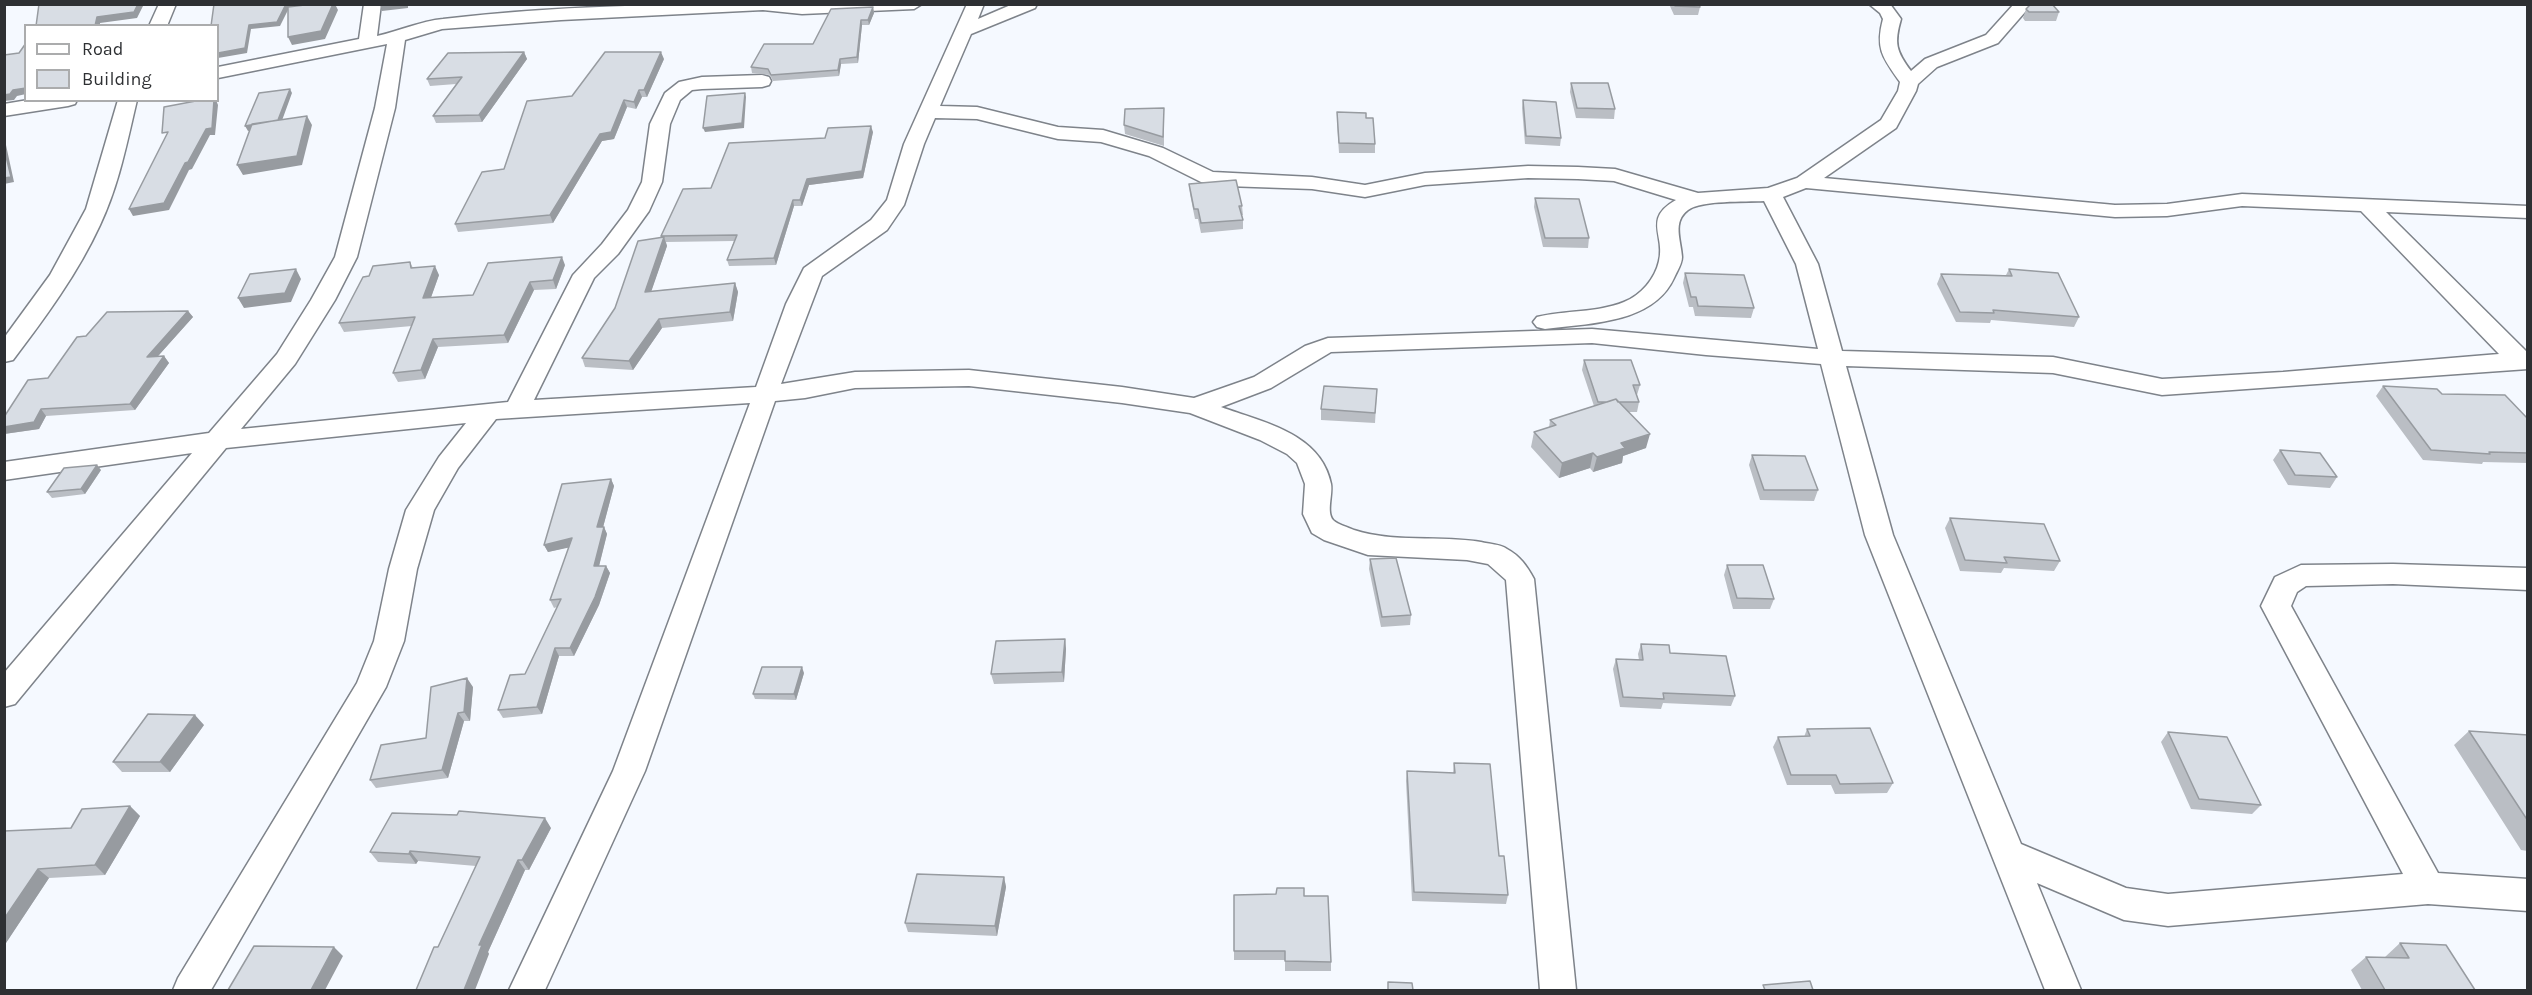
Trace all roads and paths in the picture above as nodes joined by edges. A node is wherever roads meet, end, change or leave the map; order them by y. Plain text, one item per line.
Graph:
1 (168, 4) edge
2 (373, 4) edge
3 (914, 4) edge
4 (976, 4) edge
5 (1029, 4) edge
6 (1877, 4) edge
7 (2024, 4) edge
8 (785, 6) edge
9 (159, 24) edge
10 (964, 31) junction
11 (397, 37) junction
12 (367, 43) junction
13 (219, 72) edge
14 (762, 81) dead end
15 (1909, 82) junction
16 (55, 102) edge
17 (127, 102) edge
18 (4, 110) edge
19 (928, 112) junction
20 (1804, 182) junction
21 (1771, 194) junction
22 (1697, 199) junction
23 (2367, 205) junction
24 (2528, 212) edge
25 (1490, 340) junction
26 (4, 355) edge
27 (1831, 356) junction
28 (2522, 360) edge
29 (765, 394) junction
30 (1194, 406) junction
31 (502, 410) junction
32 (220, 440) junction
33 (4, 471) edge
34 (2528, 579) edge
35 (4, 695) edge
36 (2009, 855) junction
37 (2428, 888) junction
38 (2528, 896) edge
39 (191, 990) edge
40 (527, 990) edge
41 (1558, 990) edge
42 (2063, 990) edge

1 - 9 street
2 - 12 street
3 - 8 street
4 - 10 street
5 - 10 street
6 - 15 street
7 - 15 street
8 - 11 street
10 - 19 street
11 - 12 street
11 - 32 street
12 - 13 street
14 - 31 street
15 - 20 street
16 - 18 street
17 - 26 street
19 - 22 street
19 - 29 street
20 - 21 street
20 - 23 street
21 - 22 street
21 - 27 street
22 - 25 street
23 - 24 street
23 - 28 street
25 - 27 street
25 - 30 street
27 - 28 street
27 - 36 street
29 - 30 street
29 - 31 street
29 - 40 street
30 - 41 street
31 - 32 street
31 - 39 street
32 - 33 street
32 - 35 street
34 - 37 street
36 - 37 street
36 - 42 street
37 - 38 street

